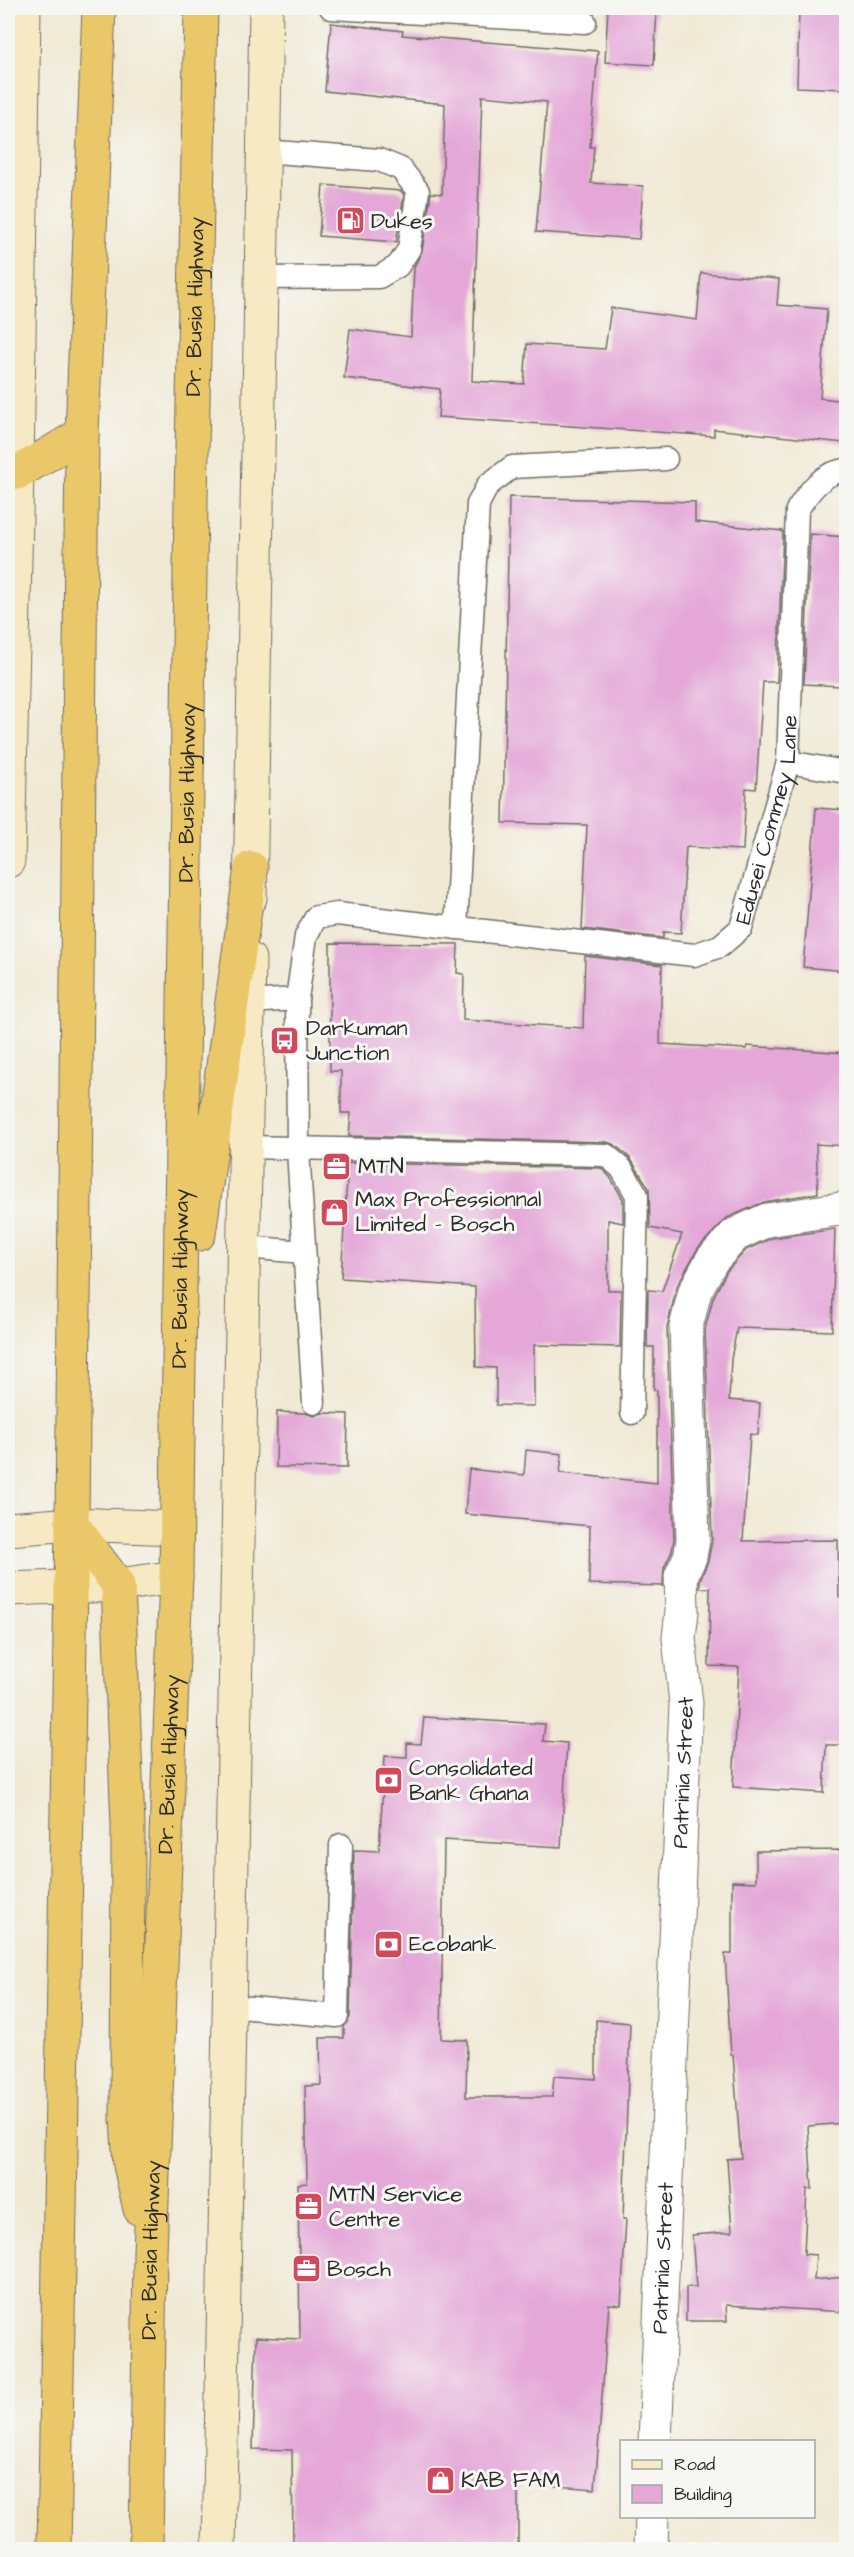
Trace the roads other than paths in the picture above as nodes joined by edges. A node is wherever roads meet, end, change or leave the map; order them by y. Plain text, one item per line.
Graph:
1 (24, 8) edge
2 (99, 8) edge
3 (201, 8) edge
4 (266, 8) edge
5 (330, 8) edge
6 (585, 22) dead end
7 (15, 53) edge
8 (263, 151) junction
9 (261, 278) junction
10 (82, 434) junction
11 (666, 459) dead end
12 (846, 470) edge
13 (17, 474) junction
14 (11, 511) edge
15 (788, 762) junction
16 (846, 772) edge
17 (8, 861) edge
18 (251, 868) junction
19 (456, 928) junction
20 (297, 999) junction
21 (248, 1002) junction
22 (246, 1147) junction
23 (298, 1150) junction
24 (846, 1208) edge
25 (244, 1246) junction
26 (304, 1252) junction
27 (180, 1369) junction
28 (314, 1403) dead end
29 (632, 1413) dead end
30 (72, 1524) junction
31 (176, 1528) junction
32 (8, 1529) edge
33 (176, 1577) junction
34 (118, 1585) junction
35 (71, 1586) junction
36 (8, 1589) edge
37 (340, 1845) dead end
38 (230, 2006) junction
39 (150, 2252) junction
40 (655, 2440) edge
41 (652, 2518) edge
42 (54, 2550) edge
43 (146, 2550) edge
44 (219, 2550) edge
45 (651, 2550) edge

1 - 7 street
2 - 10 highway
3 - 27 highway, Dr. Busia Highway
4 - 8 street
5 - 6 lane
7 - 13 street
8 - 9 street
8 - 9 lane
9 - 18 street
10 - 13 highway
10 - 30 highway
11 - 19 lane
12 - 15 lane, Edusei Commey Lane
13 - 14 street
14 - 17 street
15 - 16 lane
15 - 19 lane, Edusei Commey Lane
18 - 21 street
18 - 27 highway
19 - 20 lane, Edusei Commey Lane
20 - 21 lane
20 - 23 lane
21 - 22 street
22 - 23 lane
22 - 25 street
23 - 26 lane
23 - 29 lane
24 - 40 street, Patrinia Street
25 - 26 lane
25 - 38 street
26 - 28 lane
27 - 31 highway, Dr. Busia Highway
30 - 31 street
30 - 32 street
30 - 34 highway
30 - 35 highway
31 - 33 highway, Dr. Busia Highway
33 - 34 street
33 - 39 highway, Dr. Busia Highway
34 - 35 street
34 - 39 highway
35 - 36 street
35 - 42 highway
37 - 38 lane
38 - 44 street
39 - 43 highway, Dr. Busia Highway
41 - 45 street

